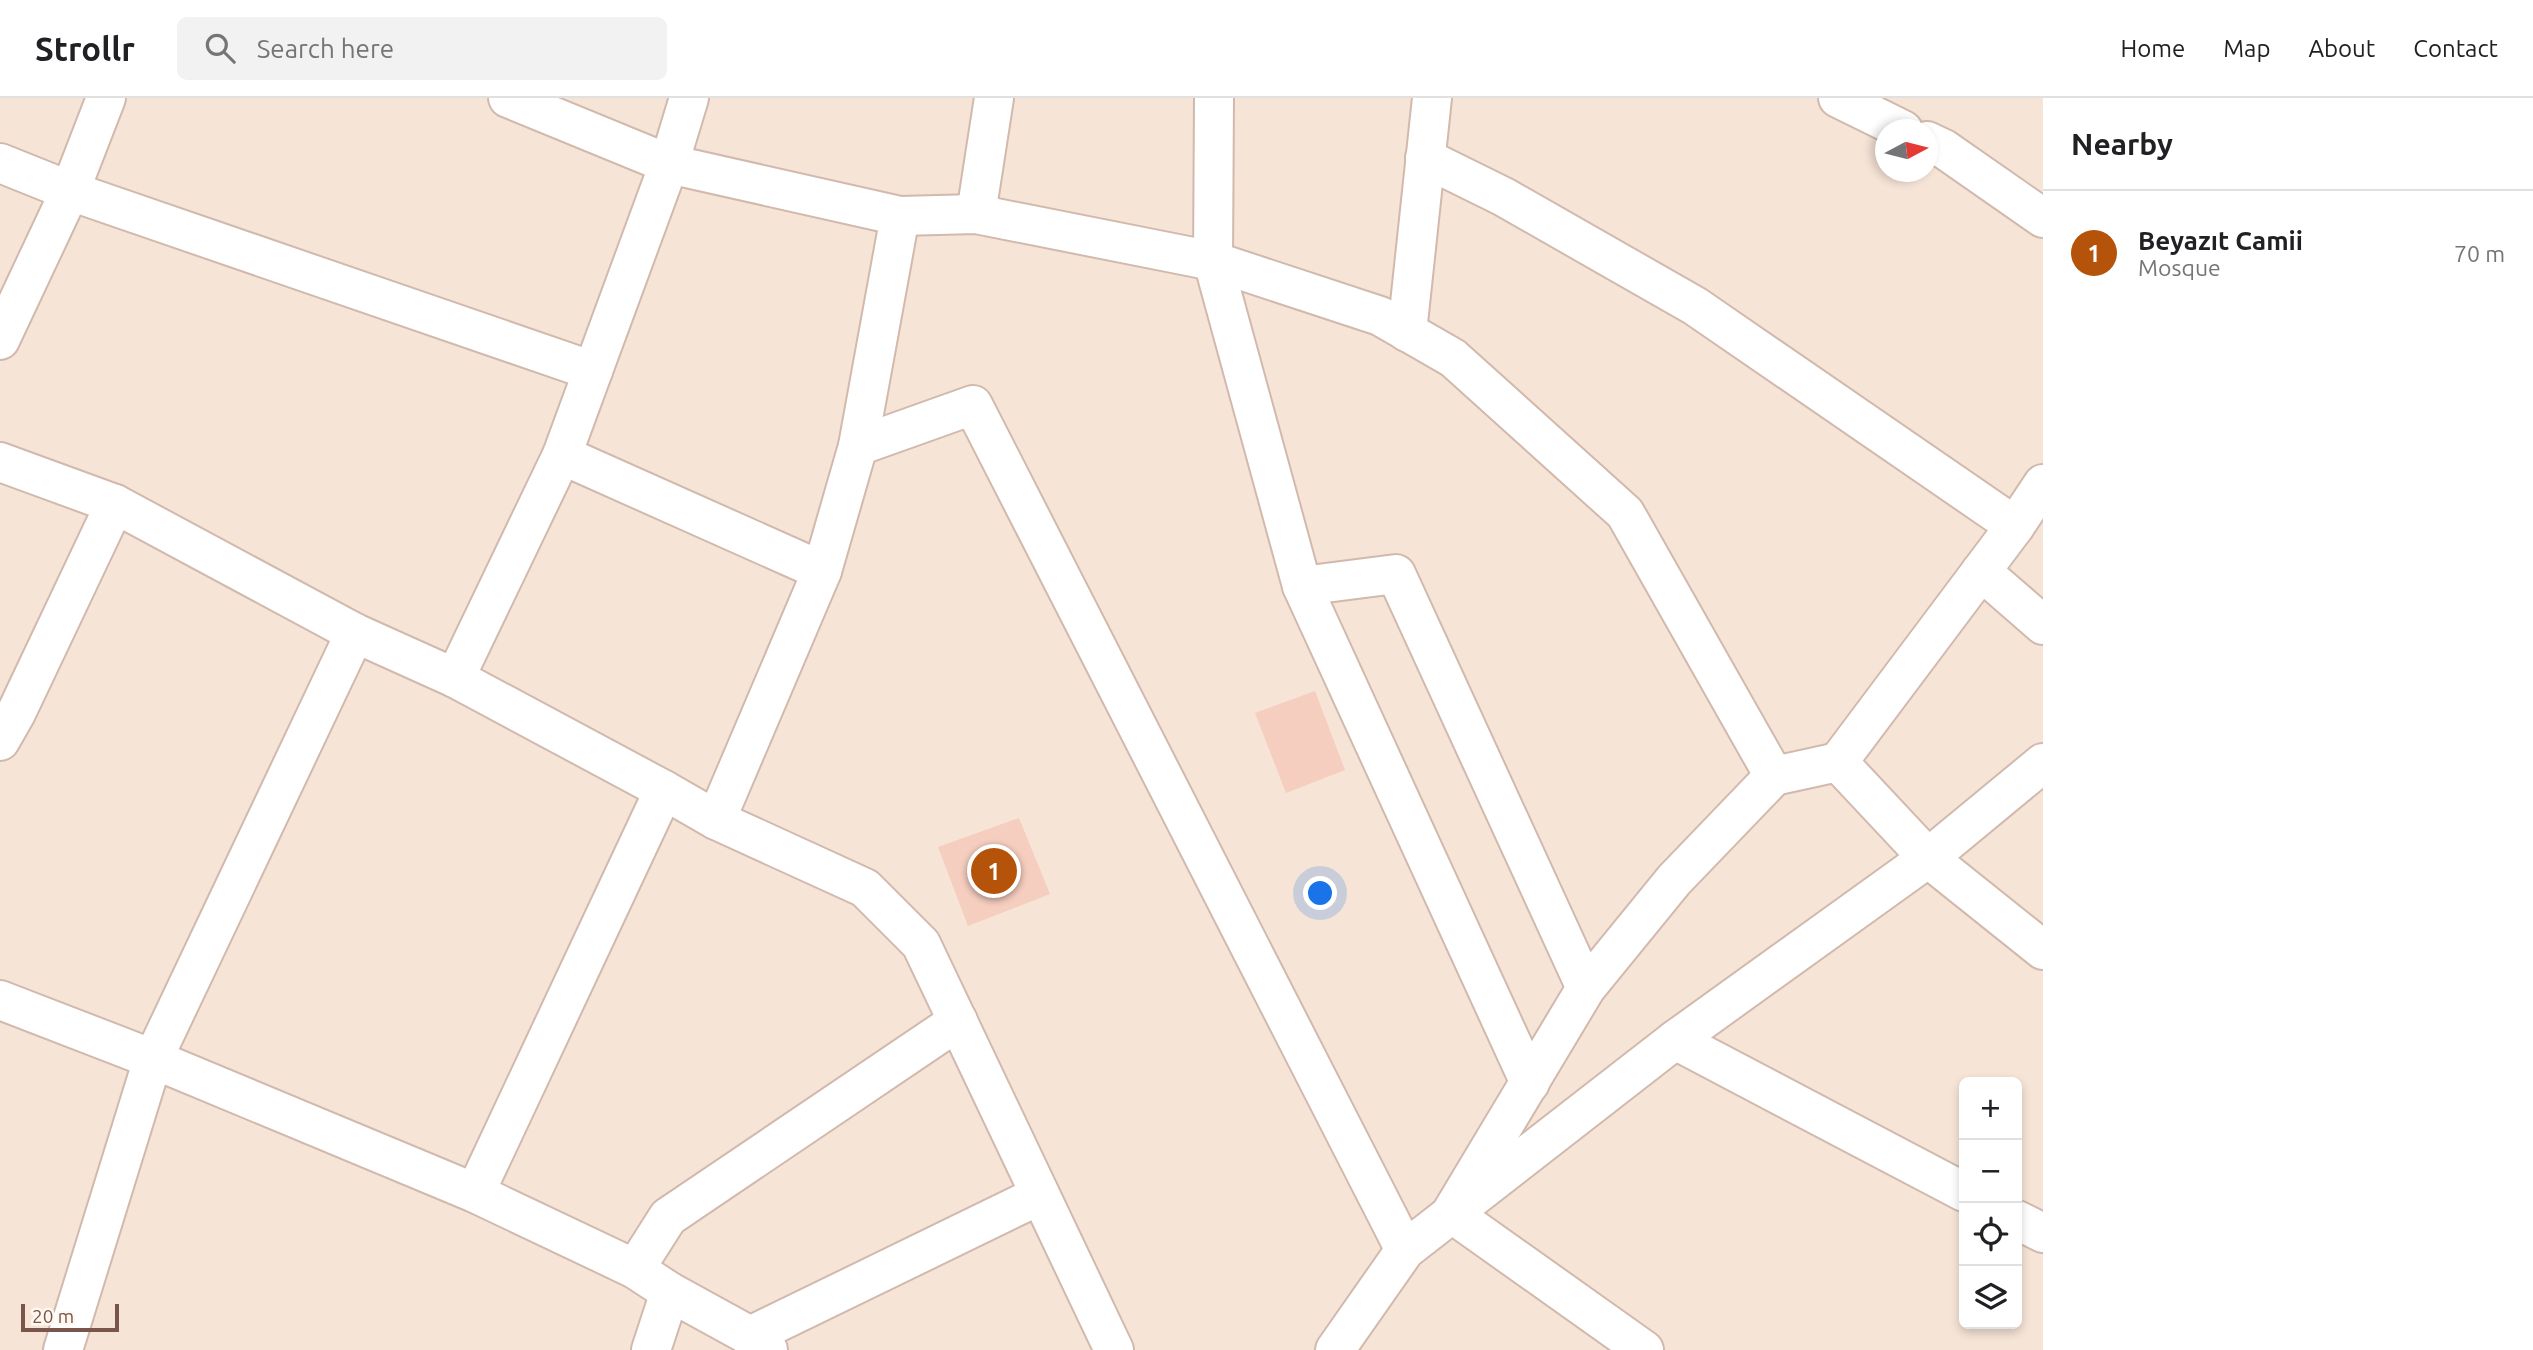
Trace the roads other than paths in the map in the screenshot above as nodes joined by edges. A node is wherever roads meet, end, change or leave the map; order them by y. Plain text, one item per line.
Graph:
1 (106, 98) edge
2 (508, 98) edge
3 (690, 98) edge
4 (994, 98) edge
5 (1214, 98) edge
6 (1432, 98) edge
7 (1838, 98) edge
8 (1881, 119) edge
9 (1938, 146) edge
10 (1426, 158) junction
11 (0, 163) edge
12 (669, 164) junction
13 (70, 191) junction
14 (976, 215) junction
15 (901, 216) junction
16 (2043, 218) edge
17 (1213, 261) junction
18 (1407, 332) junction
19 (0, 340) edge
20 (593, 371) junction
21 (858, 446) junction
22 (562, 454) junction
23 (0, 462) edge
24 (2043, 484) edge
25 (115, 504) junction
26 (2015, 526) junction
27 (822, 571) junction
28 (1982, 571) junction
29 (1302, 586) junction
30 (2043, 625) edge
31 (355, 633) junction
32 (454, 678) junction
33 (0, 741) edge
34 (1838, 762) junction
35 (2043, 763) edge
36 (1774, 776) junction
37 (664, 790) junction
38 (716, 820) junction
39 (1928, 858) junction
40 (2043, 950) edge
41 (1586, 988) junction
42 (0, 1000) edge
43 (958, 1021) junction
44 (1675, 1040) junction
45 (153, 1059) junction
46 (1530, 1083) junction
47 (1959, 1189) edge
48 (475, 1193) junction
49 (1040, 1195) junction
50 (1451, 1213) junction
51 (2022, 1222) edge
52 (2043, 1233) edge
53 (1405, 1250) junction
54 (635, 1269) junction
55 (670, 1292) junction
56 (759, 1343) edge
57 (1110, 1349) edge
58 (62, 1350) edge
59 (651, 1350) edge
60 (1335, 1350) edge
61 (1644, 1350) edge

1 - 13 street
2 - 12 street
3 - 12 street
4 - 14 street
5 - 17 street
6 - 10 street
7 - 8 street
9 - 16 street
10 - 18 street
10 - 26 street
11 - 13 street
12 - 15 street
12 - 20 street
13 - 19 street
13 - 20 street
14 - 15 street
14 - 17 street
15 - 21 street
17 - 18 street
17 - 29 street
18 - 36 street
20 - 22 street
21 - 27 street
21 - 53 street
22 - 27 street
22 - 32 street
23 - 25 street
24 - 26 street
25 - 31 street
25 - 33 street
26 - 28 street
27 - 38 street
28 - 30 street
28 - 34 street
29 - 41 street
29 - 46 street
31 - 32 street
31 - 45 street
32 - 37 street
34 - 36 street
34 - 39 street
35 - 39 street
36 - 41 street
37 - 38 street
37 - 48 street
38 - 43 street
39 - 40 street
39 - 44 street
41 - 46 street
42 - 45 street
43 - 49 street
43 - 54 street
44 - 47 street
44 - 50 street
45 - 48 street
45 - 58 street
46 - 50 street
48 - 54 street
49 - 56 street
49 - 57 street
50 - 53 street
50 - 61 street
51 - 52 street
53 - 60 street
54 - 55 street
55 - 56 street
55 - 59 street

